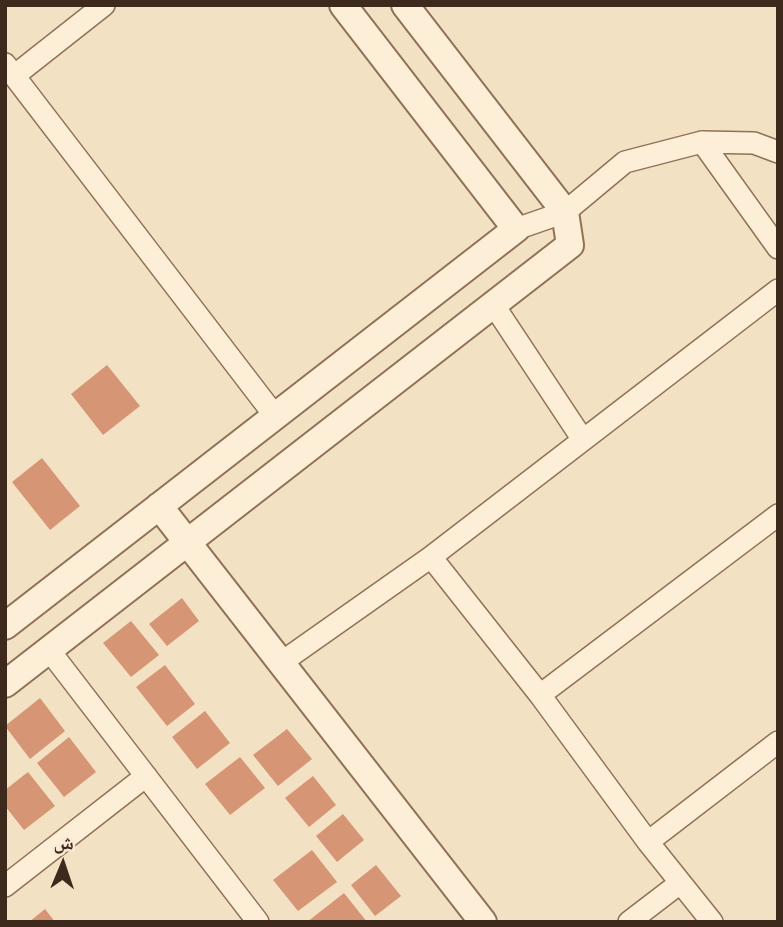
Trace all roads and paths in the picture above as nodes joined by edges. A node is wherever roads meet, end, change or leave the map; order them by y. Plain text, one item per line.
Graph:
1 (104, 5) edge
2 (343, 5) edge
3 (405, 5) edge
4 (10, 70) edge
5 (702, 142) junction
6 (778, 152) edge
7 (565, 212) junction
8 (516, 229) junction
9 (778, 248) edge
10 (778, 290) edge
11 (493, 304) junction
12 (275, 416) junction
13 (583, 440) junction
14 (159, 506) junction
15 (778, 515) edge
16 (187, 543) junction
17 (431, 557) junction
18 (5, 626) edge
19 (49, 650) junction
20 (282, 662) junction
21 (5, 684) edge
22 (540, 695) junction
23 (778, 742) edge
24 (146, 776) junction
25 (648, 842) junction
26 (680, 883) junction
27 (5, 886) edge
28 (246, 918) edge
29 (484, 922) edge
30 (629, 922) edge
31 (712, 922) edge

1 - 4 street
2 - 8 street
3 - 7 street
4 - 12 street
5 - 6 street
5 - 7 street
5 - 9 street
7 - 8 street
7 - 11 street
8 - 12 street
10 - 13 street
11 - 13 street
11 - 16 street
12 - 14 street
13 - 17 street
14 - 16 street
14 - 18 street
15 - 22 street
16 - 19 street
16 - 20 street
17 - 20 street
17 - 22 street
19 - 21 street
19 - 24 street
20 - 29 street
22 - 25 street
23 - 25 street
24 - 27 street
24 - 28 street
25 - 26 street
26 - 30 street
26 - 31 street

